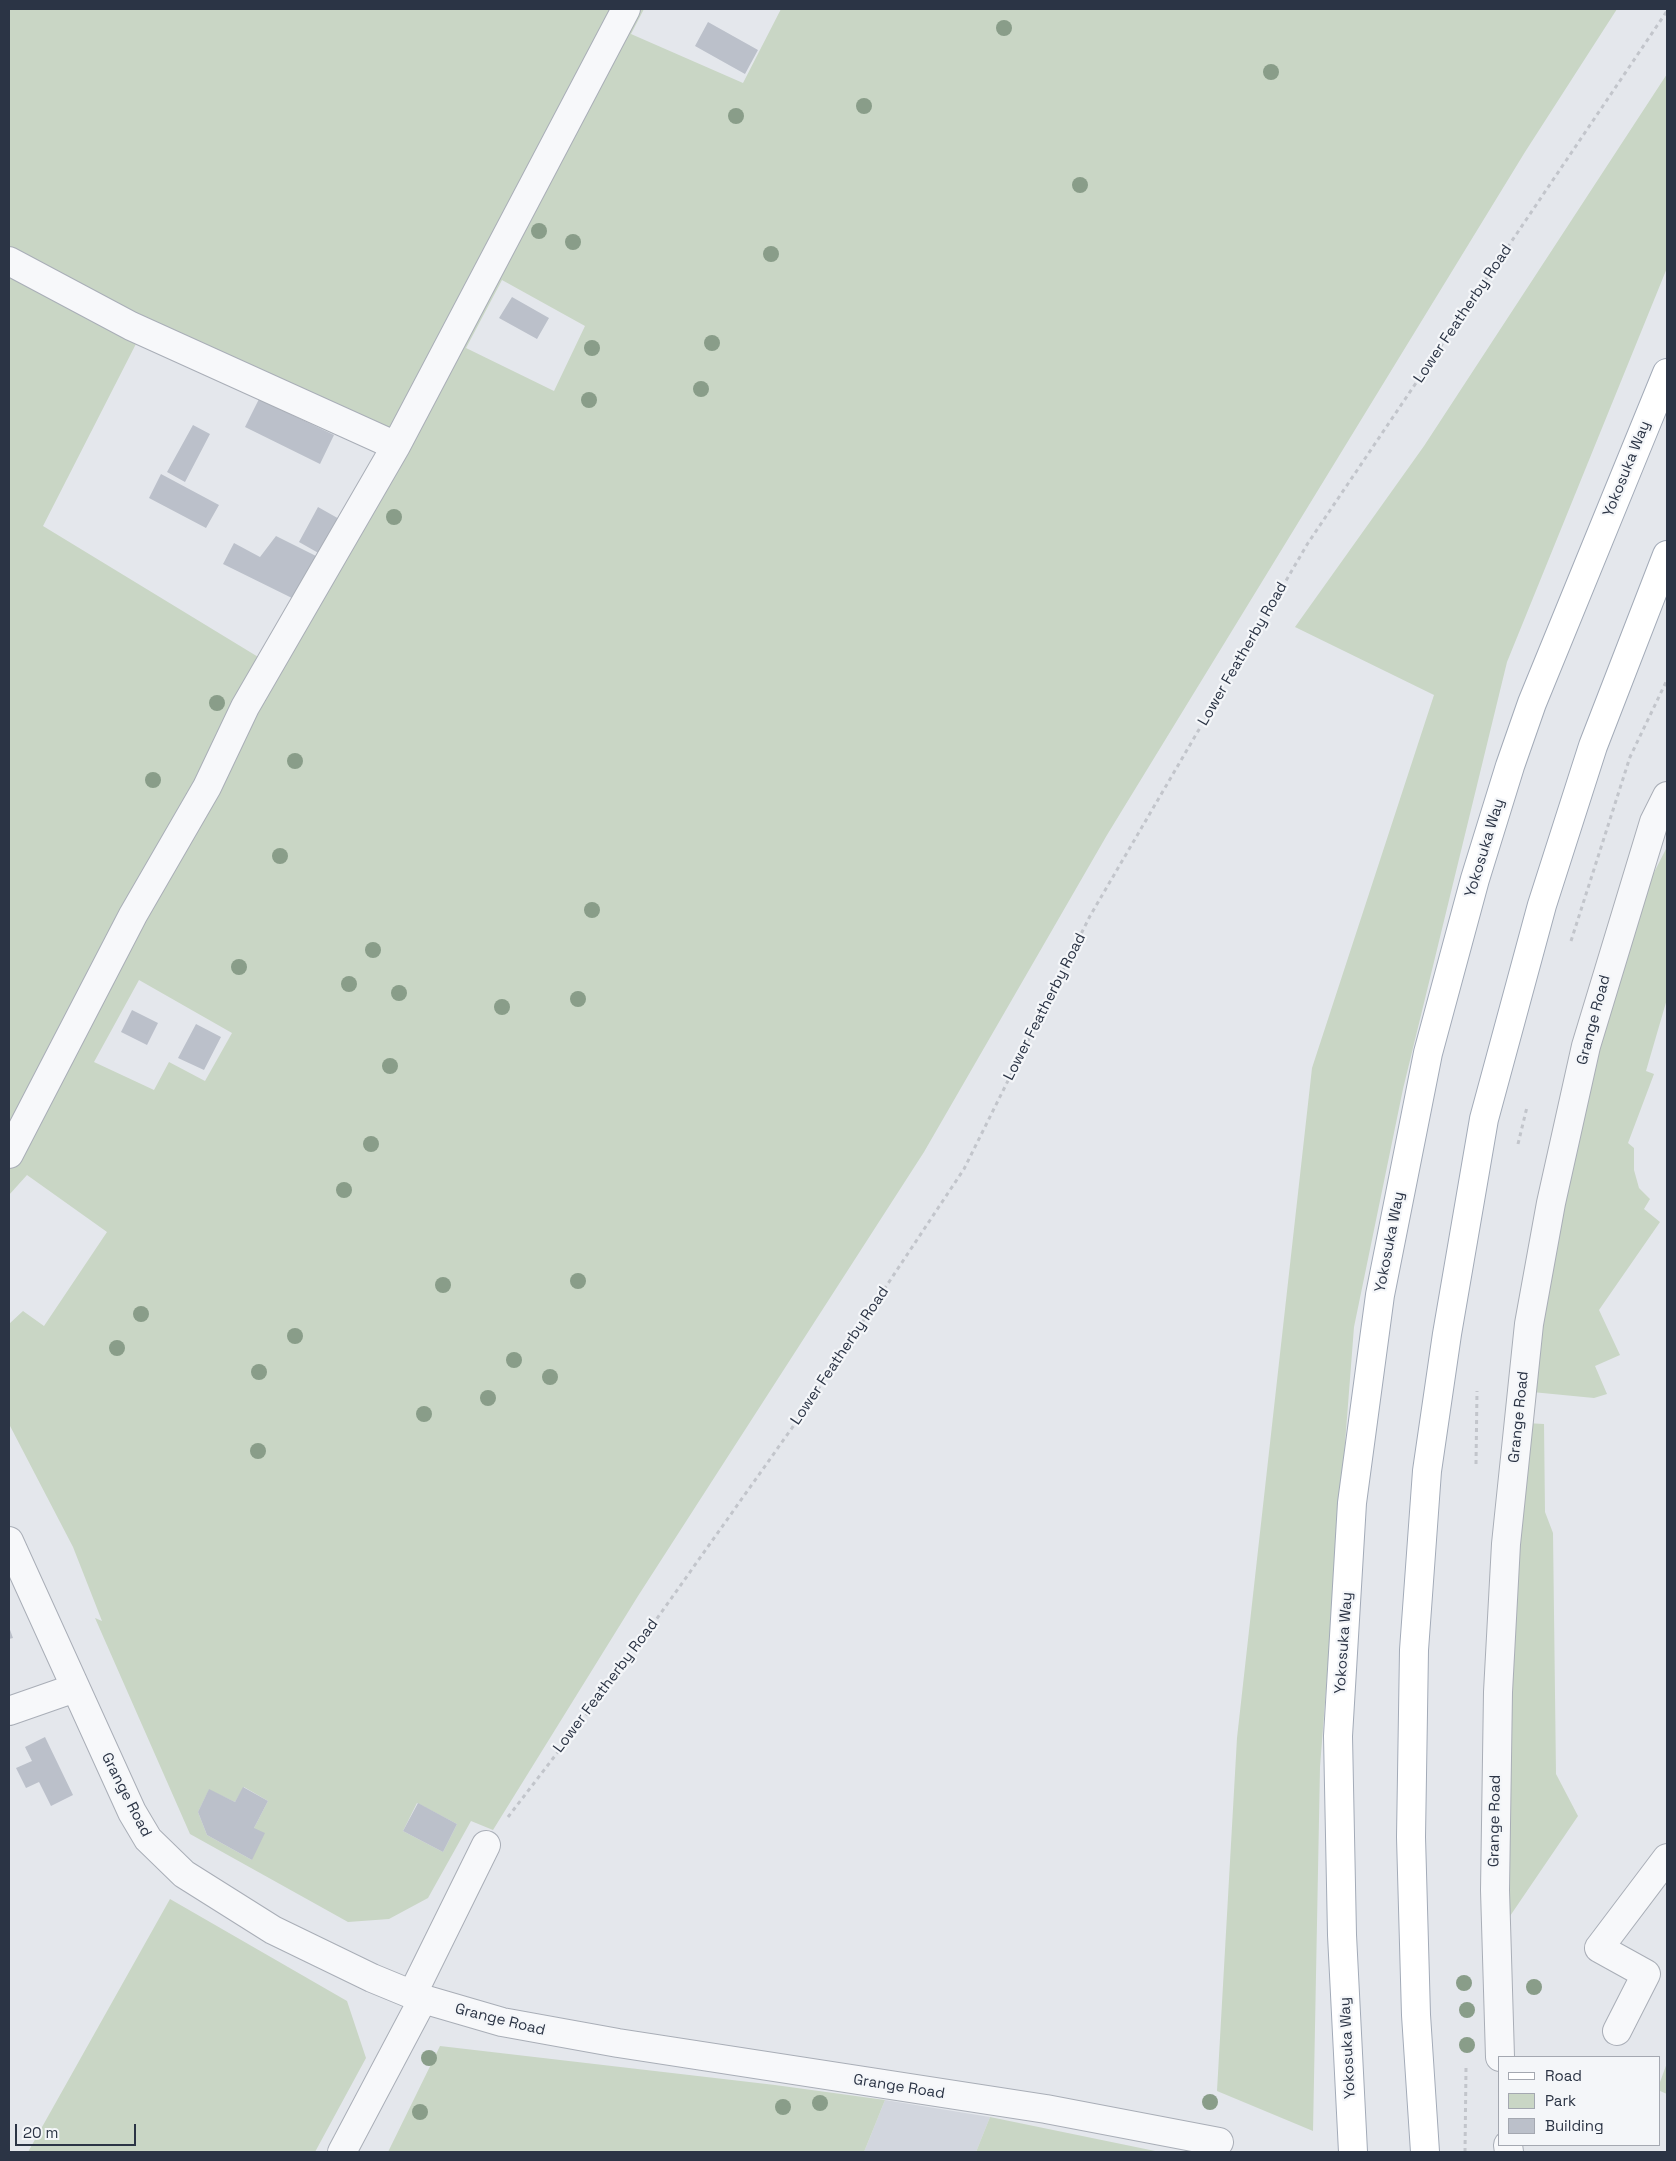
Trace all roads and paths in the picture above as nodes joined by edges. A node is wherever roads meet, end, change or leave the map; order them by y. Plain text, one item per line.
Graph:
1 (626, 9) edge
2 (1667, 11) edge
3 (9, 260) edge
4 (1667, 373) edge
5 (396, 446) junction
6 (1667, 555) edge
7 (1667, 796) edge
8 (9, 1154) edge
9 (9, 1541) edge
10 (74, 1688) junction
11 (9, 1711) edge
12 (486, 1845) joint
13 (1667, 1858) edge
14 (418, 1997) junction
15 (1617, 2031) dead end
16 (1500, 2056) edge
17 (1219, 2142) dead end
18 (342, 2152) edge
19 (1353, 2152) edge
20 (1425, 2152) edge

1 - 5 street
2 - 12 path, Lower Featherby Road
3 - 5 street
4 - 19 main road, Yokosuka Way
5 - 8 street
6 - 20 main road
7 - 16 street, Grange Road
9 - 10 street, Grange Road
10 - 11 street
10 - 14 street, Grange Road
12 - 14 street
13 - 15 street
14 - 17 street, Grange Road
14 - 18 street

